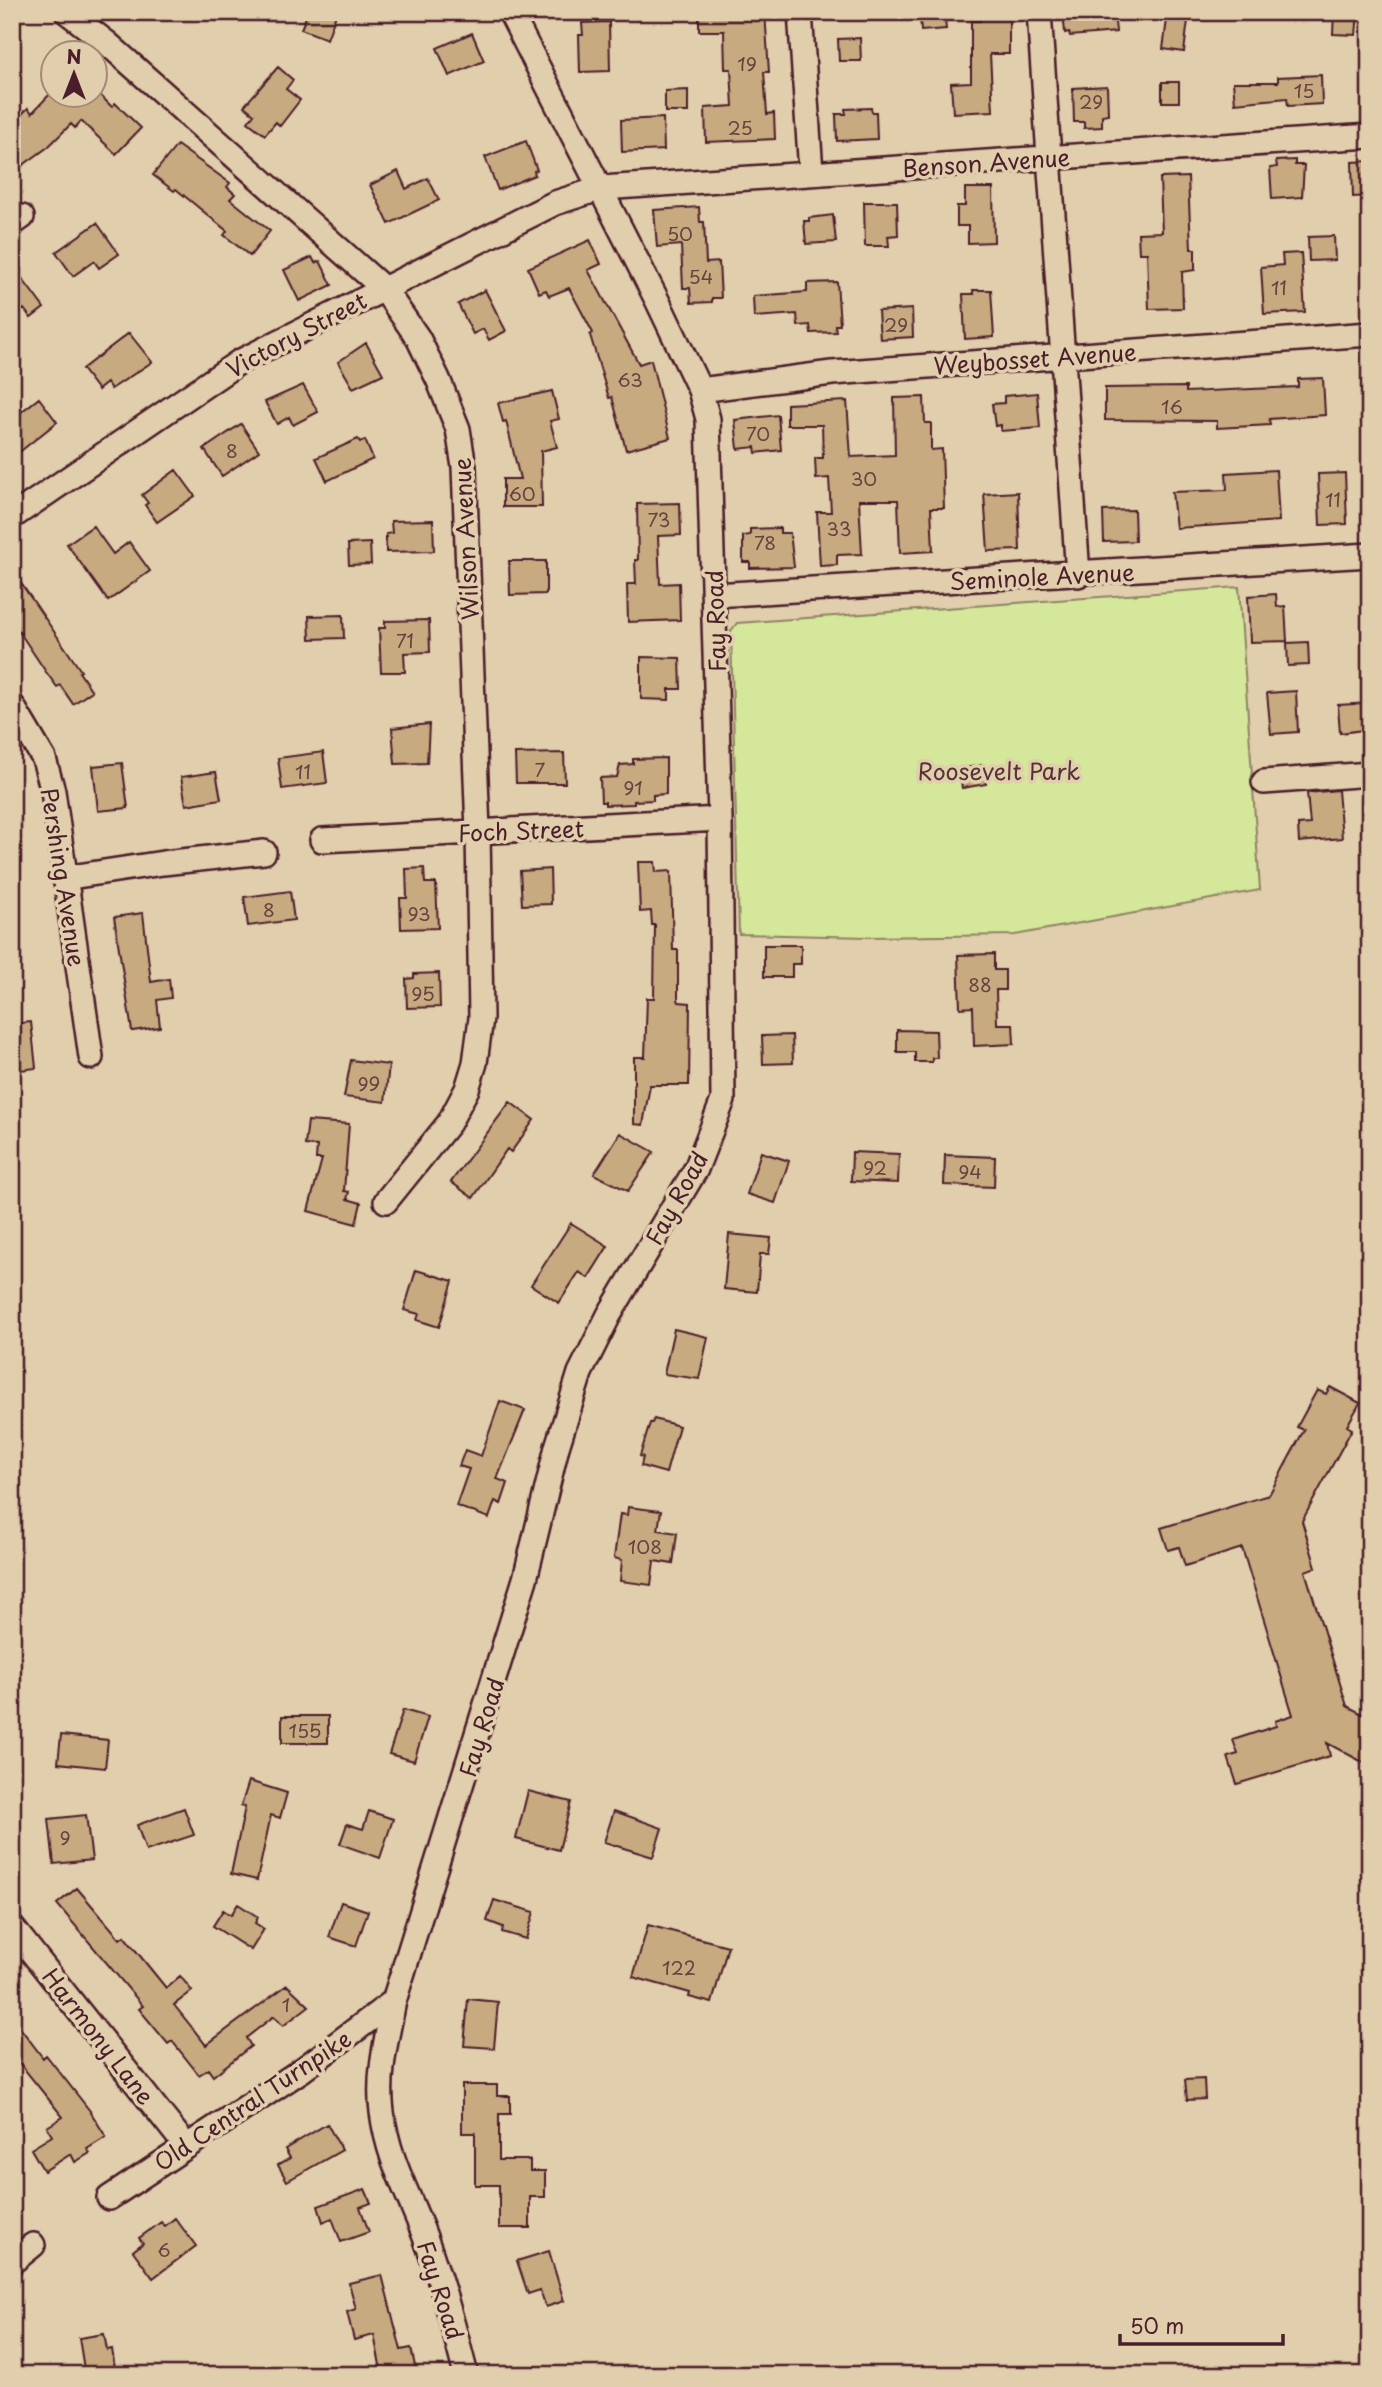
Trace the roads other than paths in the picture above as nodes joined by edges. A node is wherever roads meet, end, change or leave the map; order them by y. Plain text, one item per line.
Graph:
1 (67, 12) edge
2 (510, 12) edge
3 (800, 12) edge
4 (1039, 12) edge
5 (1370, 136) edge
6 (1049, 158) junction
7 (811, 173) junction
8 (601, 188) junction
9 (384, 289) junction
10 (1370, 334) edge
11 (1063, 356) junction
12 (700, 390) junction
13 (12, 517) edge
14 (1370, 555) edge
15 (1078, 575) junction
16 (714, 595) junction
17 (12, 705) edge
18 (1370, 774) edge
19 (1264, 782) dead end
20 (720, 819) junction
21 (478, 831) junction
22 (322, 840) dead end
23 (264, 852) dead end
24 (64, 878) junction
25 (91, 1057) dead end
26 (386, 1200) dead end
27 (12, 1927) edge
28 (394, 2001) junction
29 (186, 2146) junction
30 (109, 2198) dead end
31 (33, 2245) dead end
32 (12, 2262) edge
33 (466, 2375) edge

1 - 9 street, Wilson Avenue
2 - 8 street, Fay Road
3 - 7 street
4 - 6 street
5 - 6 street, Benson Avenue
6 - 7 street, Benson Avenue
6 - 11 street
7 - 8 street, Benson Avenue
8 - 9 street, Victory Street
8 - 12 street, Fay Road
9 - 13 street, Victory Street
9 - 21 street, Wilson Avenue
10 - 11 street, Weybosset Avenue
11 - 12 street, Weybosset Avenue
11 - 15 street
12 - 16 street, Fay Road
14 - 15 street, Seminole Avenue
15 - 16 street, Seminole Avenue
16 - 20 street, Fay Road
17 - 24 street, Pershing Avenue
18 - 19 street
20 - 21 street, Foch Street
20 - 28 street, Fay Road
21 - 22 street, Foch Street
21 - 26 street, Wilson Avenue
23 - 24 street
24 - 25 street, Pershing Avenue
27 - 29 street, Harmony Lane
28 - 29 street, Old Central Turnpike
28 - 33 street, Fay Road
29 - 30 street, Old Central Turnpike
31 - 32 street

